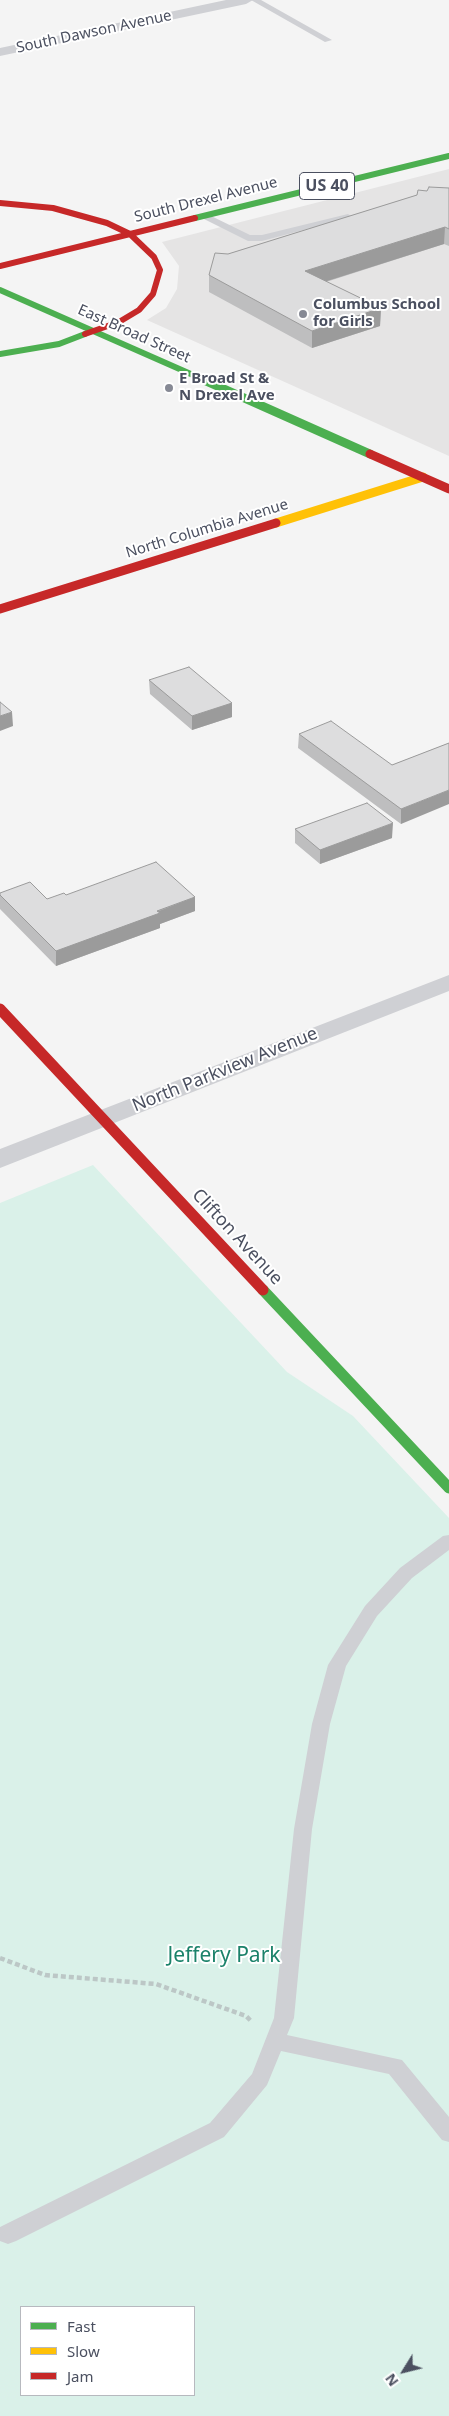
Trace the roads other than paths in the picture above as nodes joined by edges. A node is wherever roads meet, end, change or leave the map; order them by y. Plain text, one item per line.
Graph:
1 (246, 0) edge
2 (255, 0) edge
3 (328, 40) dead end
4 (0, 52) edge
5 (449, 156) edge
6 (0, 202) edge
7 (206, 216) junction
8 (356, 216) edge
9 (130, 234) junction
10 (0, 266) edge
11 (0, 290) edge
12 (95, 333) junction
13 (0, 354) edge
14 (423, 477) junction
15 (449, 489) edge
16 (0, 609) edge
17 (449, 982) edge
18 (0, 1009) edge
19 (104, 1118) junction
20 (0, 1159) edge
21 (449, 1488) edge
22 (449, 1541) edge
23 (274, 2042) junction
24 (449, 2133) edge
25 (8, 2234) dead end

1 - 4 street, South Dawson Avenue
2 - 3 lane
5 - 7 street, South Drexel Avenue / US 40
6 - 9 street
7 - 8 lane
7 - 9 street, South Drexel Avenue / US 40
9 - 10 street, South Drexel Avenue / US 40
9 - 12 street
11 - 12 street, East Broad Street
12 - 13 street
12 - 14 street, East Broad Street
14 - 15 street, East Broad Street
14 - 16 street, North Columbia Avenue
17 - 19 street, North Parkview Avenue
18 - 19 street, Clifton Avenue
19 - 20 street, North Parkview Avenue
19 - 21 street, Clifton Avenue
22 - 23 lane
23 - 24 lane
23 - 25 lane

